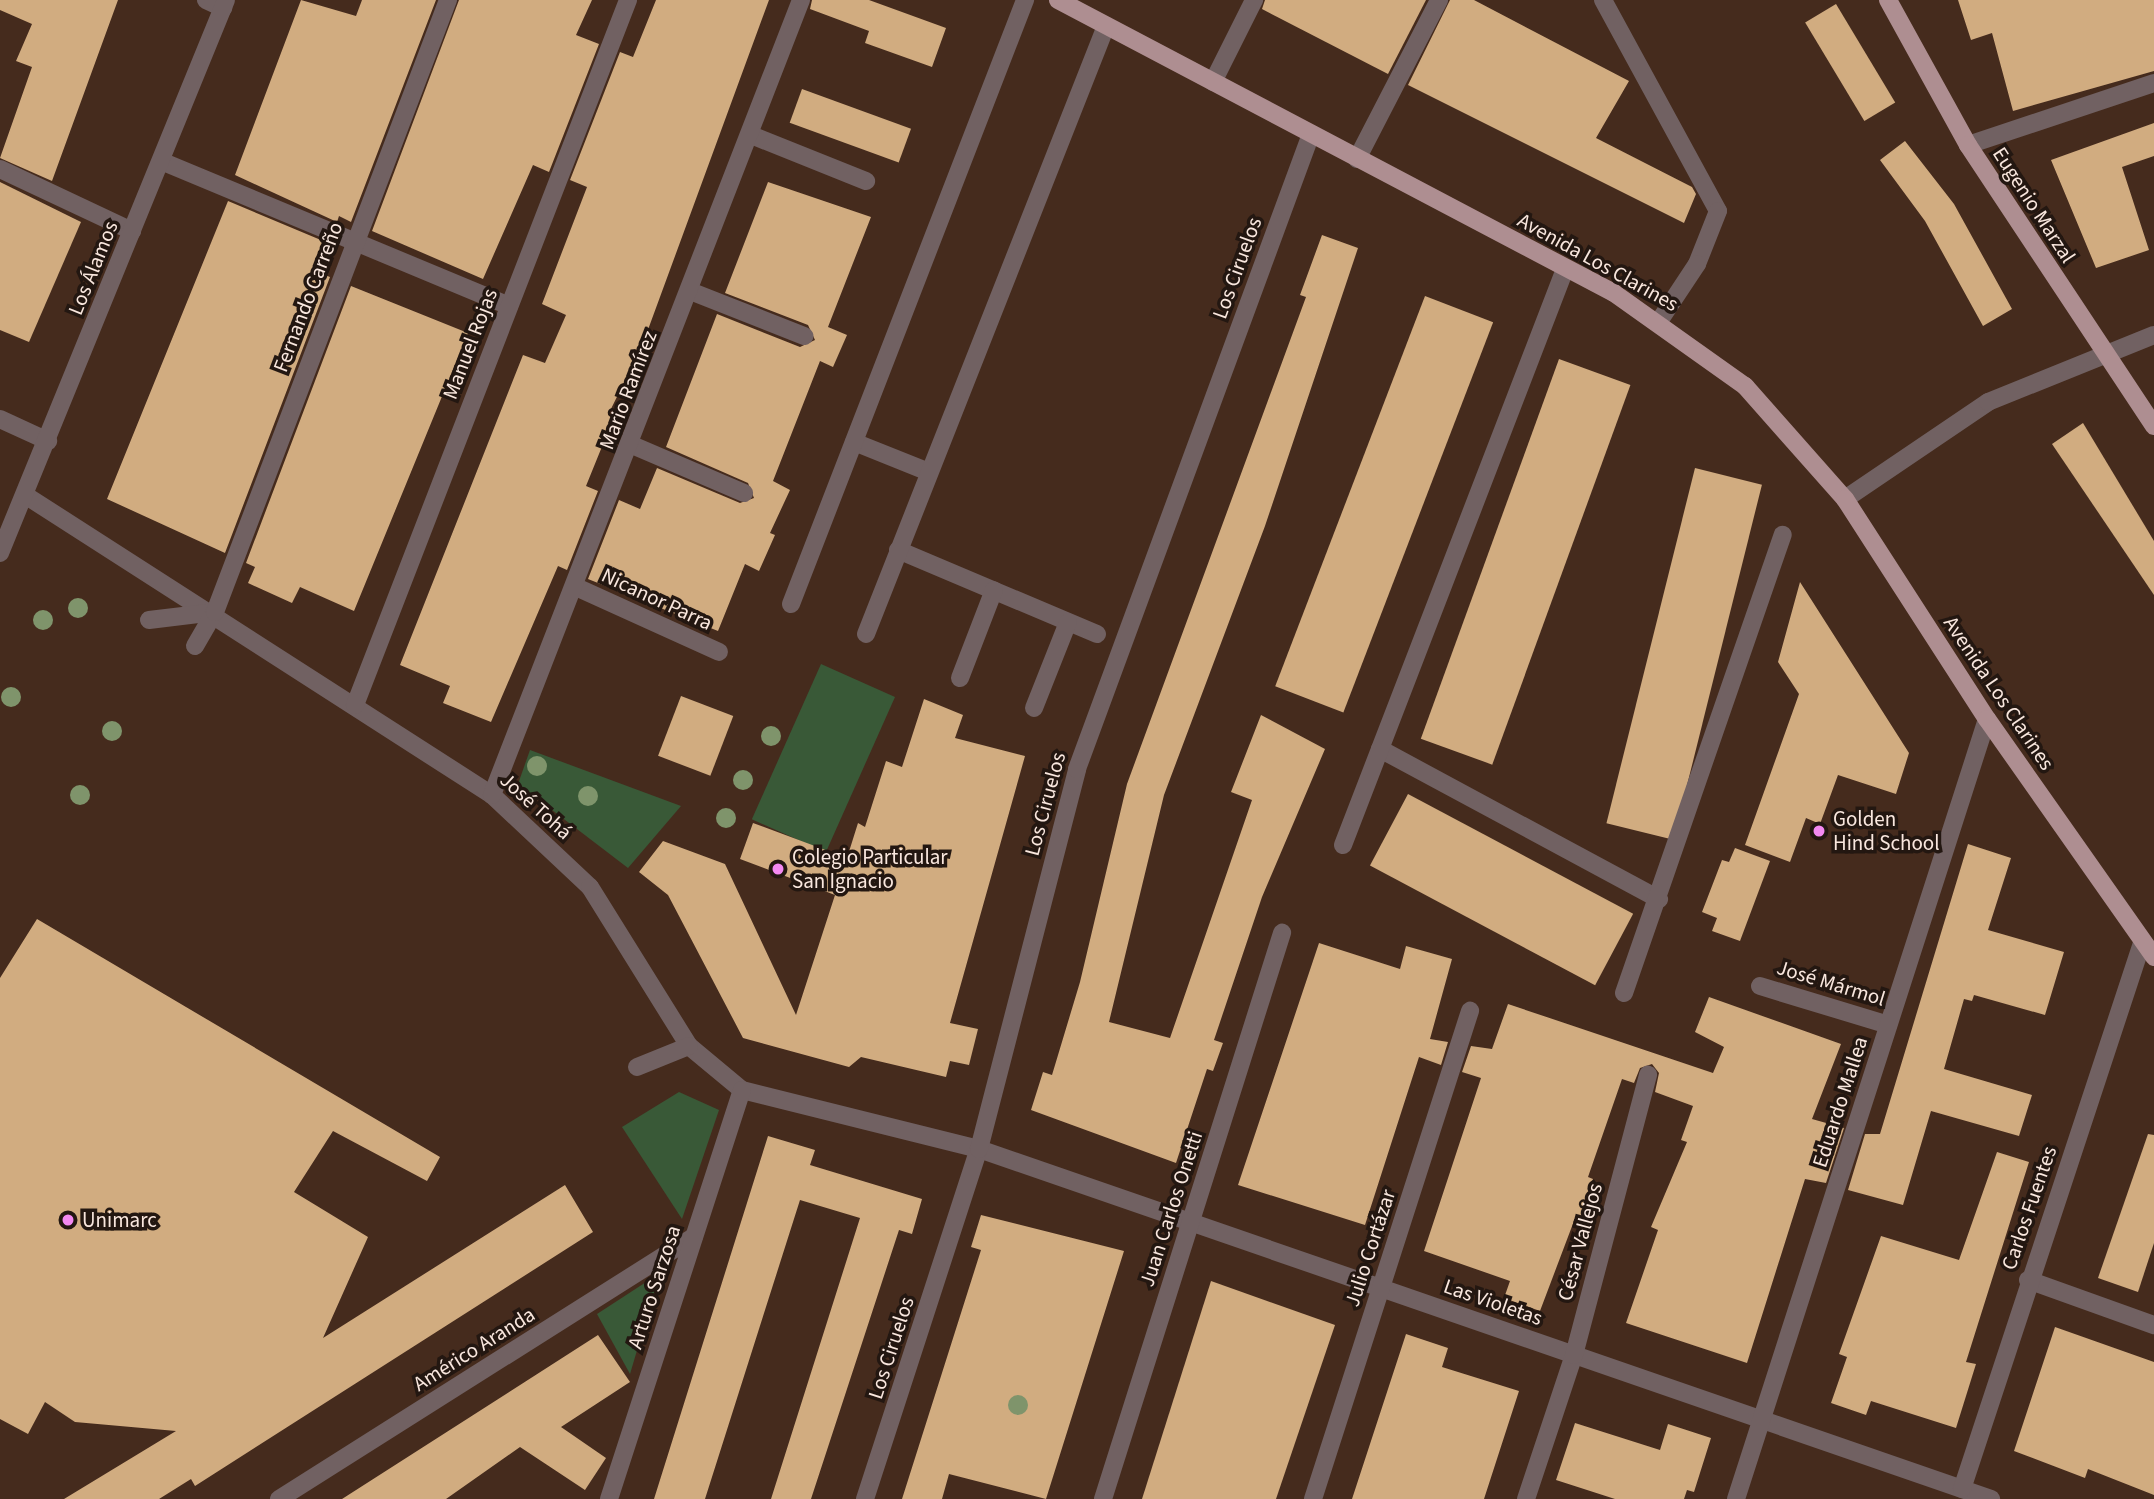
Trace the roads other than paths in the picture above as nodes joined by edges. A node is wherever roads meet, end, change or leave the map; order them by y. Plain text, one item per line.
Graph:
1 (206, 0) edge
2 (449, 0) edge
3 (628, 0) edge
4 (801, 0) edge
5 (1025, 0) edge
6 (1254, 0) edge
7 (1440, 0) edge
8 (1603, 0) edge
9 (1888, 0) edge
10 (1060, 1) edge
11 (225, 4) edge
12 (1106, 26) junction
13 (1213, 82) junction
14 (2154, 83) edge
15 (1311, 134) junction
16 (751, 135) junction
17 (1968, 145) junction
18 (1357, 159) junction
19 (161, 161) junction
20 (0, 169) edge
21 (866, 181) dead end
22 (132, 231) junction
23 (351, 245) junction
24 (1566, 269) junction
25 (690, 291) junction
26 (509, 306) junction
27 (1660, 320) junction
28 (2154, 335) edge
29 (804, 336) dead end
30 (2103, 352) junction
31 (0, 419) edge
32 (2154, 426) edge
33 (48, 441) junction
34 (854, 442) junction
35 (632, 445) junction
36 (929, 472) junction
37 (744, 493) dead end
38 (25, 495) junction
39 (1845, 499) junction
40 (1783, 535) dead end
41 (898, 550) junction
42 (0, 553) edge
43 (576, 587) junction
44 (994, 590) junction
45 (791, 604) dead end
46 (215, 612) junction
47 (149, 620) dead end
48 (1068, 622) junction
49 (866, 634) dead end
50 (1097, 634) dead end
51 (195, 646) dead end
52 (719, 652) dead end
53 (960, 678) dead end
54 (355, 705) junction
55 (1034, 708) dead end
56 (1987, 719) junction
57 (1380, 749) junction
58 (492, 794) junction
59 (1343, 845) dead end
60 (1659, 899) junction
61 (1282, 933) dead end
62 (2142, 943) junction
63 (2154, 957) edge
64 (1760, 986) dead end
65 (1624, 993) dead end
66 (1470, 1011) dead end
67 (1888, 1025) junction
68 (689, 1046) junction
69 (637, 1067) dead end
70 (1648, 1075) dead end
71 (742, 1090) junction
72 (979, 1149) junction
73 (1191, 1222) junction
74 (694, 1237) junction
75 (2028, 1280) junction
76 (1381, 1288) junction
77 (2154, 1325) edge
78 (1574, 1355) junction
79 (1762, 1420) junction
80 (1962, 1489) junction
81 (279, 1499) edge
82 (609, 1499) edge
83 (865, 1499) edge
84 (1103, 1499) edge
85 (1313, 1499) edge
86 (1526, 1499) edge
87 (1736, 1499) edge
88 (1991, 1499) edge

1 - 11 street
2 - 23 street, Fernando Carreño
3 - 26 street, Manuel Rojas
4 - 16 street, Mario Ramírez
5 - 34 street
6 - 13 street
7 - 18 street
8 - 27 street
9 - 17 main road, Eugenio Marzal
10 - 12 main road, Avenida Los Clarines
11 - 19 street, Los Álamos
12 - 13 main road, Avenida Los Clarines
12 - 36 street
13 - 15 main road, Avenida Los Clarines
14 - 17 street
15 - 18 main road, Avenida Los Clarines
15 - 72 street, Los Ciruelos
16 - 21 street
16 - 25 street, Mario Ramírez
17 - 30 main road, Eugenio Marzal
18 - 24 main road, Avenida Los Clarines
19 - 22 street, Los Álamos
19 - 23 street
20 - 22 street
22 - 33 street, Los Álamos
23 - 26 street
23 - 46 street, Fernando Carreño
24 - 27 main road, Avenida Los Clarines
24 - 57 street
25 - 29 street
25 - 35 street, Mario Ramírez
26 - 54 street, Manuel Rojas
27 - 39 main road, Avenida Los Clarines
28 - 30 street
30 - 32 main road, Eugenio Marzal
30 - 39 street
31 - 33 street
33 - 38 street, Los Álamos
34 - 36 street
34 - 45 street
35 - 37 street
35 - 43 street, Mario Ramírez
36 - 41 street
38 - 42 street, Los Álamos
38 - 46 street, José Tohá
39 - 56 main road, Avenida Los Clarines
40 - 60 street
41 - 44 street
41 - 49 street
43 - 52 street, Nicanor Parra
43 - 58 street, Mario Ramírez
44 - 48 street
44 - 53 street
46 - 47 street
46 - 51 street, Fernando Carreño
46 - 54 street, José Tohá
48 - 50 street
48 - 55 street
54 - 58 street, José Tohá
56 - 62 main road, Avenida Los Clarines
56 - 67 street, Eduardo Mallea
57 - 59 street
57 - 60 street
58 - 68 street, José Tohá
60 - 65 street
61 - 73 street, Juan Carlos Onetti
62 - 63 main road, Avenida Los Clarines
62 - 75 street, Carlos Fuentes
64 - 67 street, José Mármol
66 - 76 street, Julio Cortázar
67 - 79 street, Eduardo Mallea
68 - 69 street
68 - 71 street, José Tohá
70 - 78 street, César Vallejos
71 - 72 street, José Tohá
71 - 74 street, Arturo Sarzosa
72 - 73 street, Las Violetas
72 - 83 street, Los Ciruelos
73 - 76 street, Las Violetas
73 - 84 street, Juan Carlos Onetti
74 - 81 street, Américo Aranda
74 - 82 street, Arturo Sarzosa
75 - 77 street
75 - 80 street, Carlos Fuentes
76 - 78 street, Las Violetas
76 - 85 street, Julio Cortázar
78 - 79 street, Las Violetas
78 - 86 street, César Vallejos
79 - 80 street, Las Violetas
79 - 87 street, Eduardo Mallea
80 - 88 street, Las Violetas

